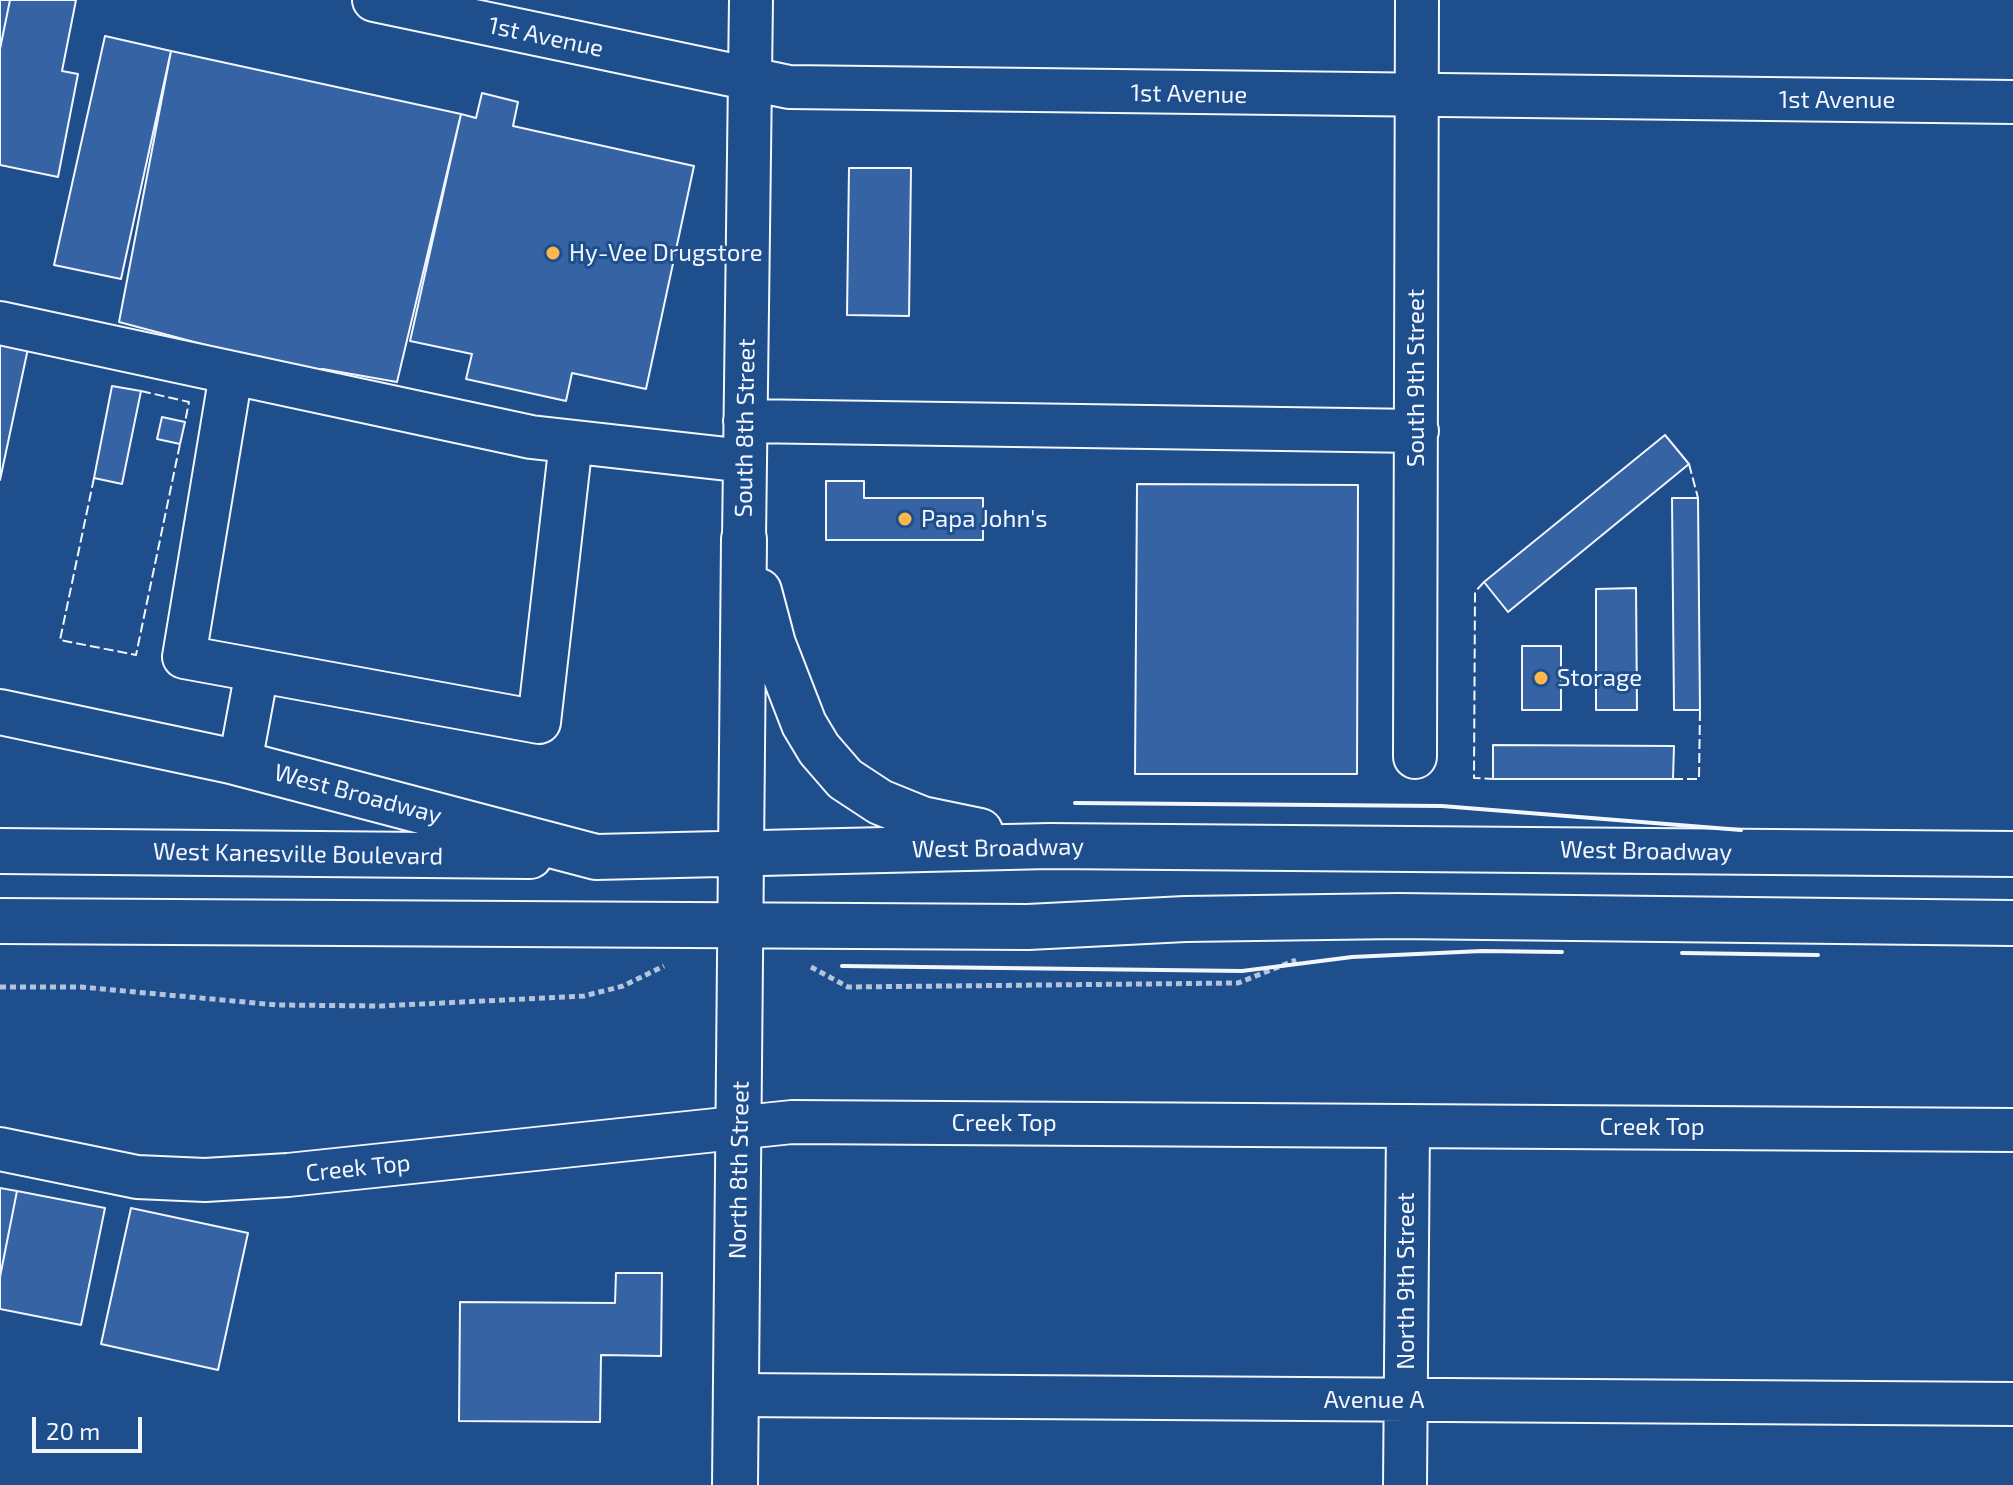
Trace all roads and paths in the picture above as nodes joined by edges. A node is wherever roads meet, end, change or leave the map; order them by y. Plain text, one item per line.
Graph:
1 (374, 0) edge
2 (751, 0) edge
3 (1417, 0) edge
4 (751, 81) junction
5 (1417, 97) junction
6 (2013, 102) edge
7 (0, 323) edge
8 (231, 374) junction
9 (1417, 431) junction
10 (745, 441) junction
11 (571, 442) junction
12 (744, 539) junction
13 (257, 671) junction
14 (0, 712) edge
15 (1415, 757) dead end
16 (240, 763) junction
17 (1049, 846) junction
18 (0, 851) edge
19 (2013, 854) edge
20 (744, 855) junction
21 (596, 857) junction
22 (0, 921) edge
23 (2013, 923) edge
24 (741, 928) junction
25 (1305, 956) dead end
26 (668, 964) dead end
27 (806, 965) dead end
28 (0, 987) edge
29 (739, 1126) junction
30 (1408, 1126) junction
31 (2013, 1130) edge
32 (0, 1149) edge
33 (736, 1395) junction
34 (1405, 1400) junction
35 (2013, 1404) edge
36 (735, 1485) edge
37 (1405, 1485) edge

1 - 4 street, 1st Avenue
2 - 4 street, South 8th Street
3 - 5 street, South 9th Street
4 - 5 street, 1st Avenue
4 - 10 street, South 8th Street
5 - 6 street, 1st Avenue
5 - 9 street, South 9th Street
7 - 8 street
8 - 11 street
8 - 13 street
9 - 10 street
9 - 15 street, South 9th Street
10 - 11 street
10 - 12 street, South 8th Street
11 - 13 street
12 - 17 main road
12 - 20 main road, South 8th Street
13 - 16 street
14 - 16 main road, West Broadway
16 - 21 main road, West Broadway
17 - 19 main road, West Broadway
17 - 20 main road, West Broadway
18 - 21 main road, West Kanesville Boulevard
20 - 21 main road, West Broadway
20 - 24 main road, North 8th Street
22 - 24 main road
23 - 24 main road
24 - 29 main road, North 8th Street
25 - 27 path
26 - 28 path
29 - 30 street, Creek Top
29 - 32 street, Creek Top
29 - 33 main road, North 8th Street
30 - 31 street, Creek Top
30 - 34 street, North 9th Street
33 - 34 street, Avenue A
33 - 36 main road, North 8th Street
34 - 35 street, Avenue A
34 - 37 street, North 9th Street

